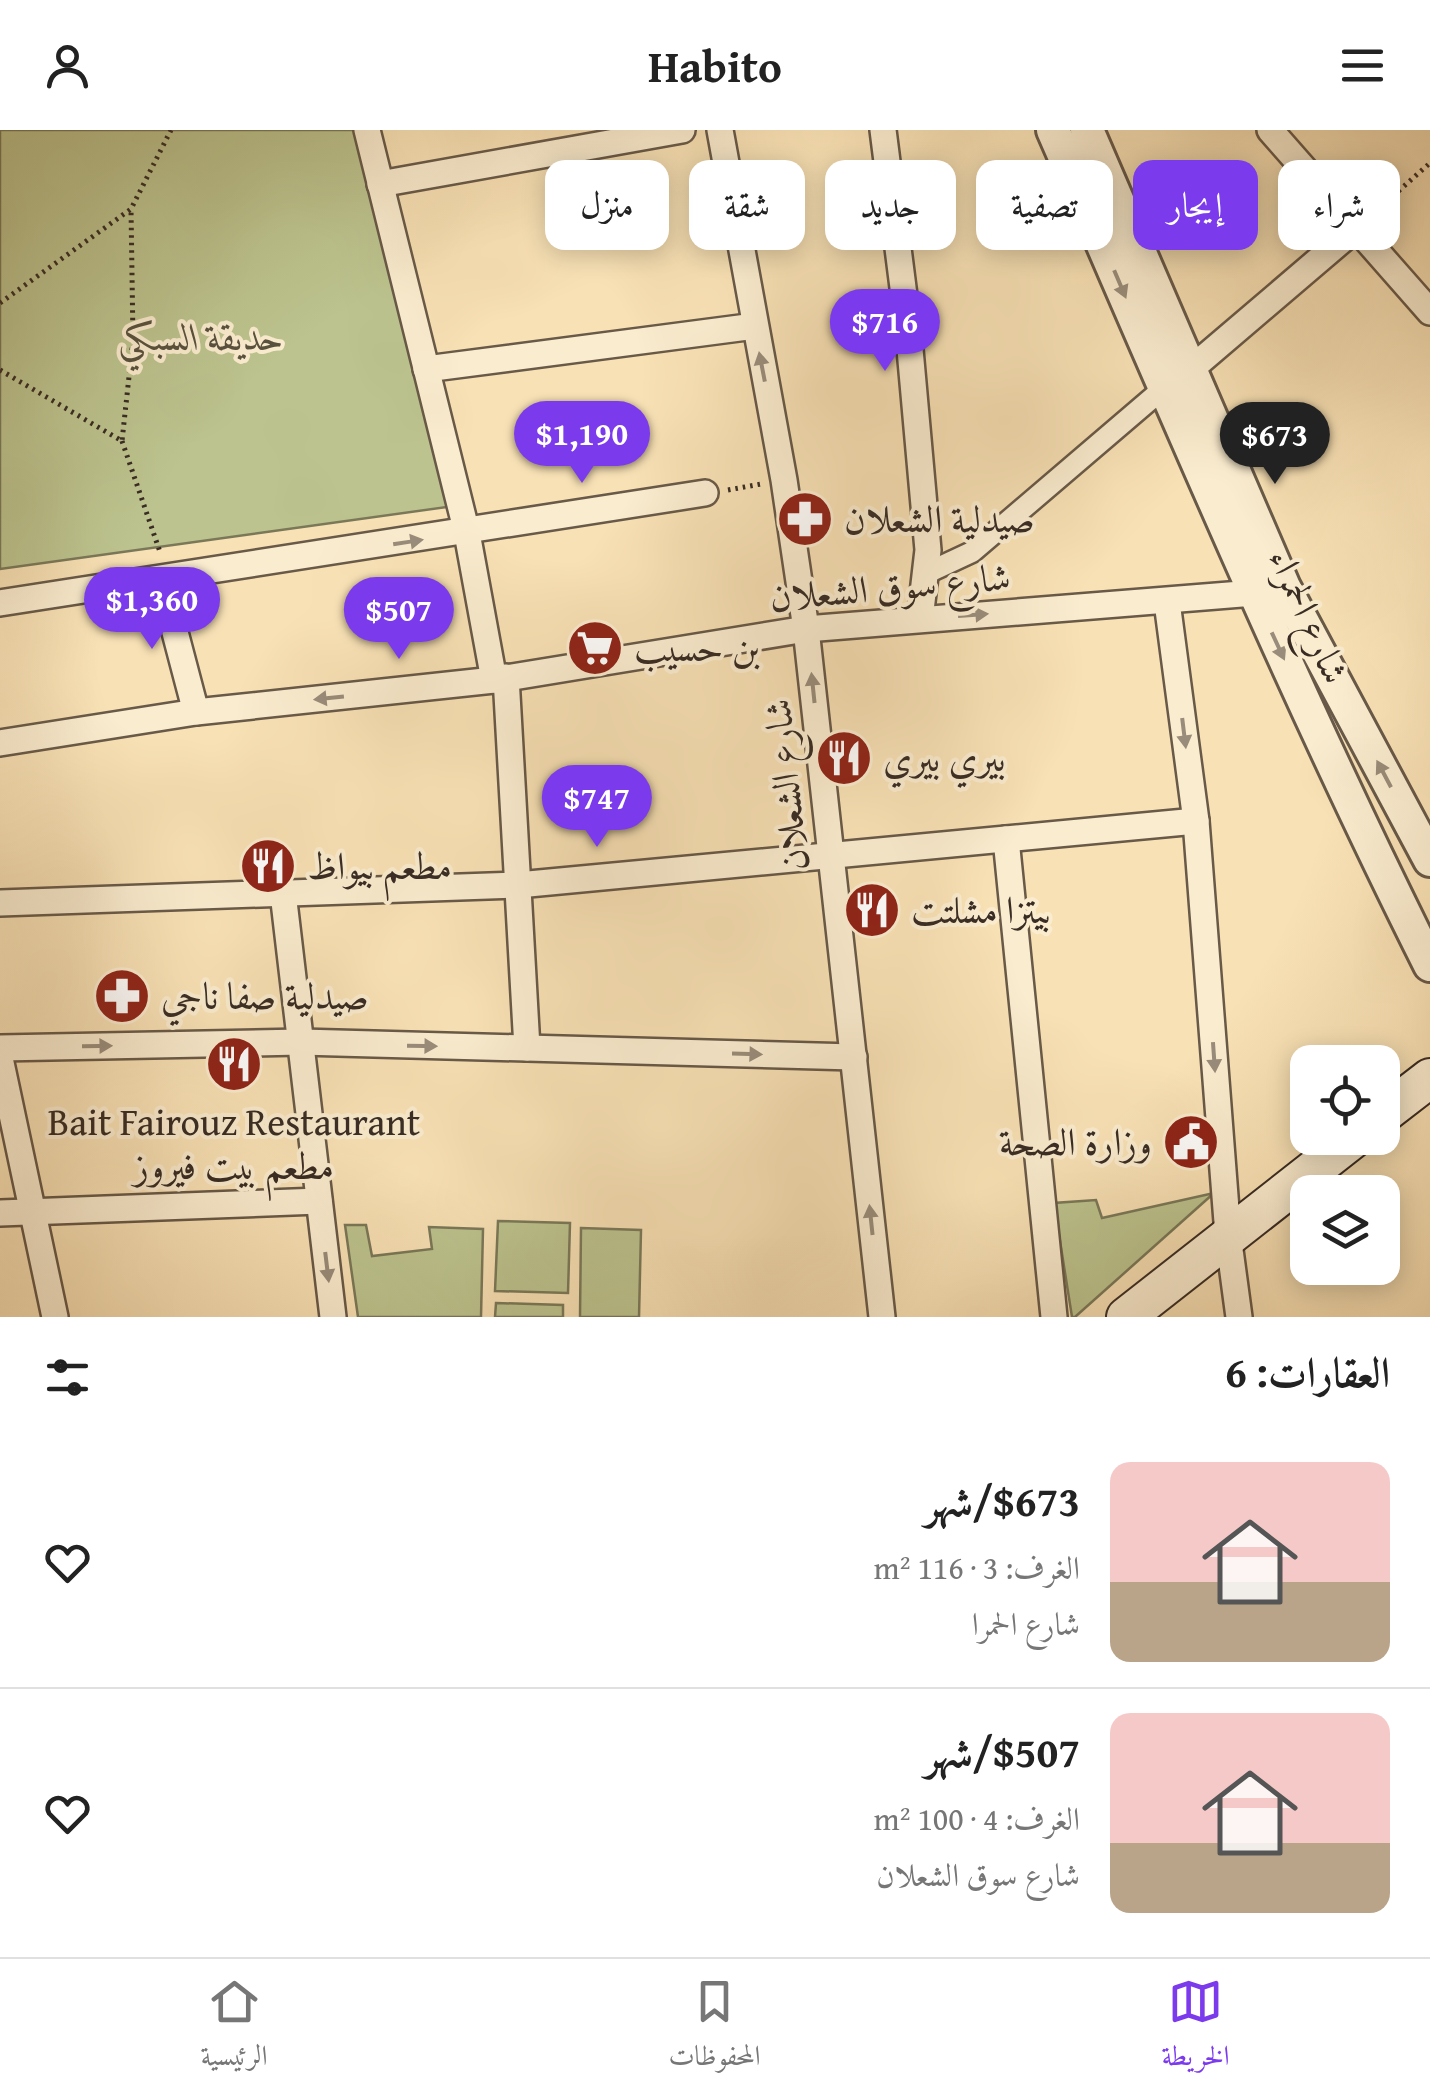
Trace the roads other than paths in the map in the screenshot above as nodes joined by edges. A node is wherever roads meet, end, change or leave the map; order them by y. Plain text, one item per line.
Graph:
1 (366, 130) edge
2 (682, 130) edge
3 (720, 130) edge
4 (883, 130) edge
5 (1053, 130) edge
6 (1087, 130) edge
7 (1270, 130) edge
8 (1296, 160) edge
9 (380, 184) junction
10 (1331, 250) edge
11 (1375, 250) edge
12 (1430, 312) edge
13 (754, 326) junction
14 (426, 368) junction
15 (1178, 378) junction
16 (705, 494) road end
17 (467, 533) junction
18 (927, 573) junction
19 (165, 578) junction
20 (1254, 593) junction
21 (1167, 602) junction
22 (0, 603) edge
23 (920, 619) junction
24 (806, 629) junction
25 (500, 678) junction
26 (196, 712) junction
27 (0, 743) edge
28 (1196, 821) junction
29 (1006, 839) junction
30 (831, 855) junction
31 (1430, 860) edge
32 (518, 885) junction
33 (283, 892) junction
34 (0, 903) edge
35 (1430, 965) edge
36 (300, 1042) junction
37 (0, 1048) edge
38 (527, 1048) junction
39 (854, 1057) junction
40 (0, 1058) edge
41 (1430, 1078) edge
42 (1400, 1101) edge
43 (1332, 1155) edge
44 (319, 1201) junction
45 (0, 1213) edge
46 (32, 1213) junction
47 (1228, 1235) junction
48 (54, 1317) edge
49 (333, 1317) edge
50 (882, 1317) edge
51 (1054, 1317) edge
52 (1126, 1317) edge
53 (1239, 1317) edge

1 - 9 street
2 - 9 street
3 - 13 street, شارع الشعلان
4 - 18 street
5 -> 15 street, شارع الحمراء
6 - 15 street
7 - 8 street
9 - 14 street
10 - 15 street
11 - 12 street
13 - 14 street
24 -> 13 street, شارع الشعلان
14 - 17 street
15 - 18 street
15 - 20 street, شارع الحمراء
31 -> 15 street
16 - 17 street
19 -> 17 street
17 - 25 street
18 - 23 street
19 - 22 street
19 - 26 street
20 - 21 street, شارع سوق الشعلان
20 -> 35 street, شارع الحمراء
23 -> 21 street, شارع سوق الشعلان
21 -> 28 street
23 - 24 street, شارع سوق الشعلان
24 - 25 street, شارع سوق الشعلان
30 -> 24 street, شارع الشعلان
25 -> 26 street, شارع سوق الشعلان
25 - 32 street
26 - 27 street, شارع سوق الشعلان
28 - 29 street
28 -> 47 street
29 - 30 street
29 - 51 street
30 - 32 street
30 - 39 street, شارع الشعلان
32 - 33 street
32 - 38 street
33 - 34 street
33 - 36 street
37 -> 36 street
36 -> 38 street
36 - 44 street
38 -> 39 street
50 -> 39 street, شارع الشعلان
40 - 46 street
41 - 42 main road
43 - 47 main road
44 - 46 street
44 -> 49 street
45 - 46 street
46 - 48 street
47 - 52 main road
47 - 53 street

